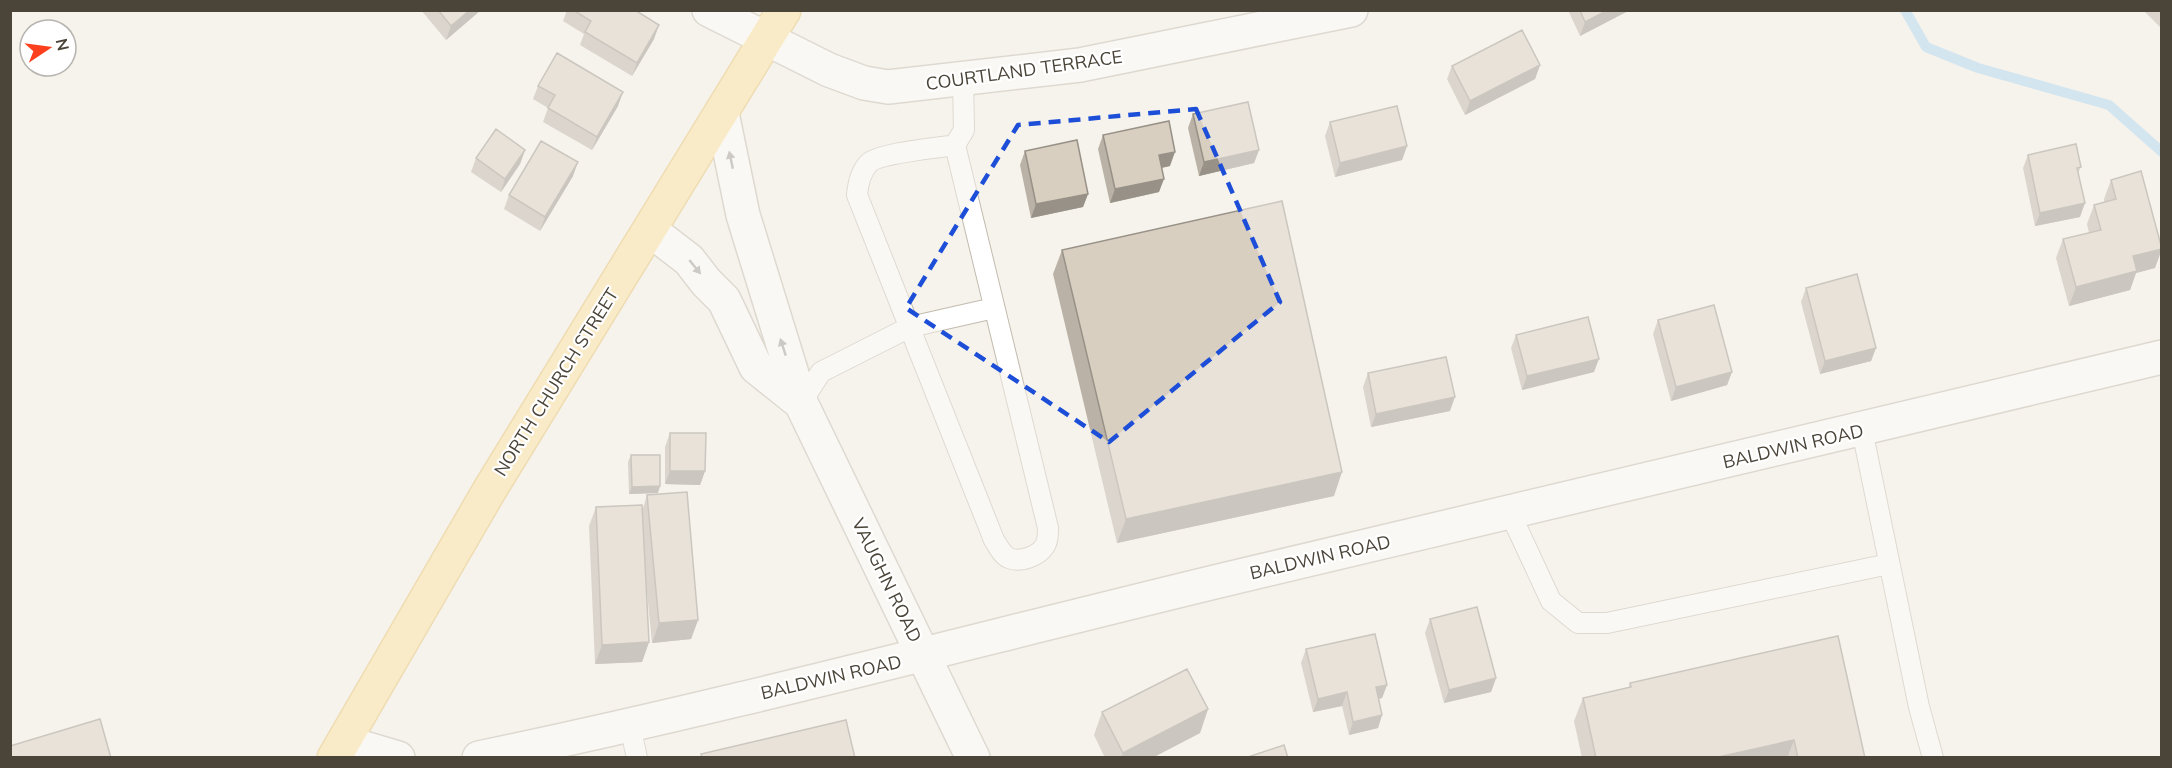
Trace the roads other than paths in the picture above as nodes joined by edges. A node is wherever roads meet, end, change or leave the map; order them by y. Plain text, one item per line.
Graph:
1 (709, 10) edge
2 (784, 10) edge
3 (1351, 10) edge
4 (767, 39) junction
5 (963, 79) junction
6 (722, 113) junction
7 (955, 145) junction
8 (650, 230) junction
9 (994, 308) junction
10 (910, 327) junction
11 (2162, 357) edge
12 (801, 403) junction
13 (1862, 430) junction
14 (1510, 513) junction
15 (1890, 564) junction
16 (924, 655) junction
17 (630, 726) junction
18 (339, 750) edge
19 (547, 751) edge
20 (398, 758) edge
21 (479, 758) edge
22 (637, 758) edge
23 (973, 758) edge
24 (1933, 758) edge

1 - 4 street, COURTLAND TERRACE
2 - 4 main road, NORTH CHURCH STREET
3 - 5 street, COURTLAND TERRACE
4 - 5 street, COURTLAND TERRACE
4 - 6 main road, NORTH CHURCH STREET
5 - 7 lane
6 - 8 main road, NORTH CHURCH STREET
12 -> 6 street, VAUGHN ROAD
7 - 9 lane
7 - 10 lane
8 -> 12 street, VAUGHN ROAD
8 - 18 main road, NORTH CHURCH STREET
9 - 10 lane
9 - 10 lane
10 - 12 lane
11 - 13 street, BALDWIN ROAD
12 - 16 street, VAUGHN ROAD
13 - 14 street, BALDWIN ROAD
13 - 15 lane
14 - 15 lane
14 - 16 street, BALDWIN ROAD
15 - 24 lane
16 - 17 street, BALDWIN ROAD
16 - 23 street, VAUGHN ROAD
17 - 19 street, BALDWIN ROAD
17 - 22 lane
18 - 20 street
19 - 21 street, BALDWIN ROAD

